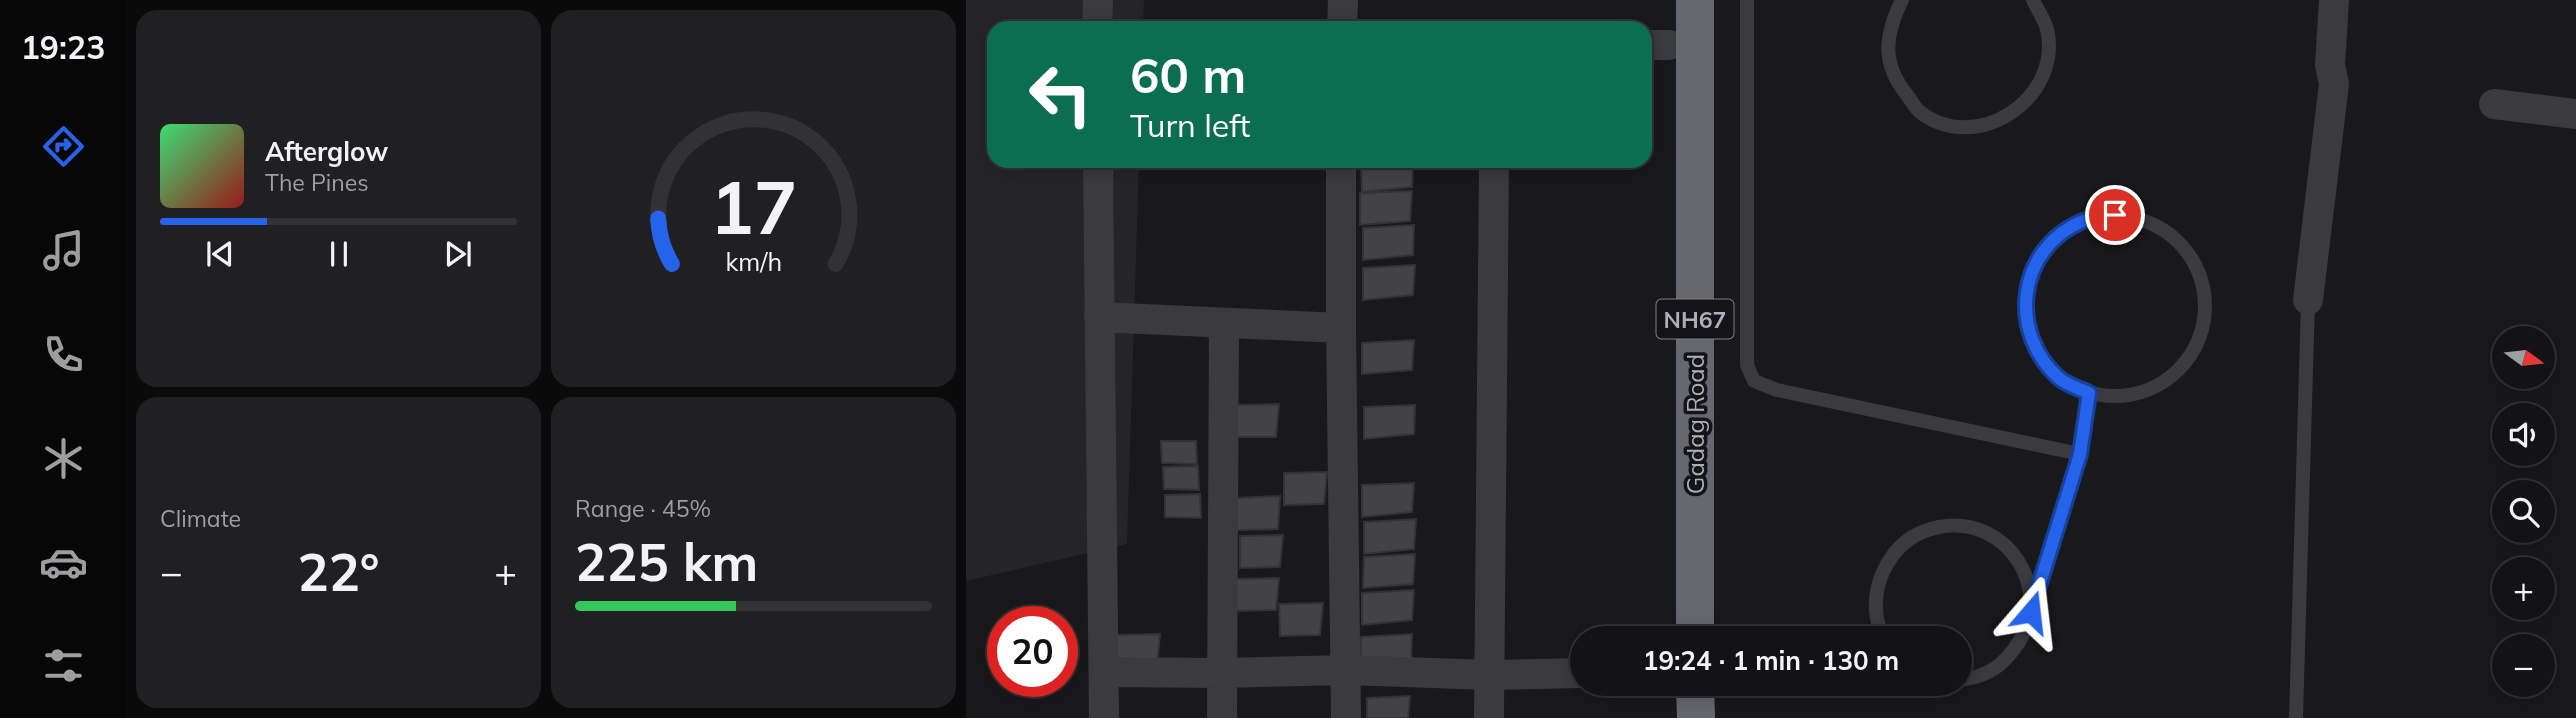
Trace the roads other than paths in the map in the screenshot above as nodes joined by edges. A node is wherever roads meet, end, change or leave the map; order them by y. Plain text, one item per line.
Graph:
1 (1098, 0) edge
2 (1343, 0) edge
3 (1670, 0) edge
4 (1695, 0) edge
5 (1747, 0) edge
6 (1902, 0) edge
7 (2033, 0) edge
8 (2334, 0) edge
9 (1097, 21) edge
10 (1342, 21) edge
11 (1657, 45) edge
12 (2494, 104) dead end
13 (2576, 114) edge
14 (1098, 168) edge
15 (1341, 168) edge
16 (1494, 168) edge
17 (2308, 300) joint
18 (1099, 317) junction
19 (1224, 323) junction
20 (1340, 328) junction
21 (2089, 393) junction
22 (2080, 454) junction
23 (2031, 612) junction
24 (1670, 626) edge
25 (1695, 626) edge
26 (1880, 626) edge
27 (1347, 670) junction
28 (1104, 673) junction
29 (1222, 673) junction
30 (1570, 673) edge
31 (1489, 675) junction
32 (1972, 677) edge
33 (1670, 696) edge
34 (1695, 696) edge
35 (1104, 718) edge
36 (1222, 718) edge
37 (1346, 718) edge
38 (1489, 718) edge
39 (1670, 718) edge
40 (1696, 718) edge
41 (2296, 718) edge

1 - 9 street
2 - 10 street
3 - 11 highway, Gadag Road / NH67
4 - 25 highway, Gadag Road / NH67
5 - 22 lane
6 - 7 lane
8 - 17 street
11 - 24 highway, Gadag Road / NH67
12 - 13 street
14 - 18 street
15 - 20 street
16 - 31 street
17 - 41 lane
18 - 19 street
18 - 28 street
19 - 20 street
19 - 29 street
20 - 27 street
21 - 21 lane
21 - 22 lane
22 - 23 lane
23 - 26 lane
23 - 32 lane
27 - 29 street
27 - 31 street
27 - 37 street
28 - 29 street
28 - 35 street
29 - 36 street
30 - 31 street
31 - 38 street
33 - 39 highway
34 - 40 highway

